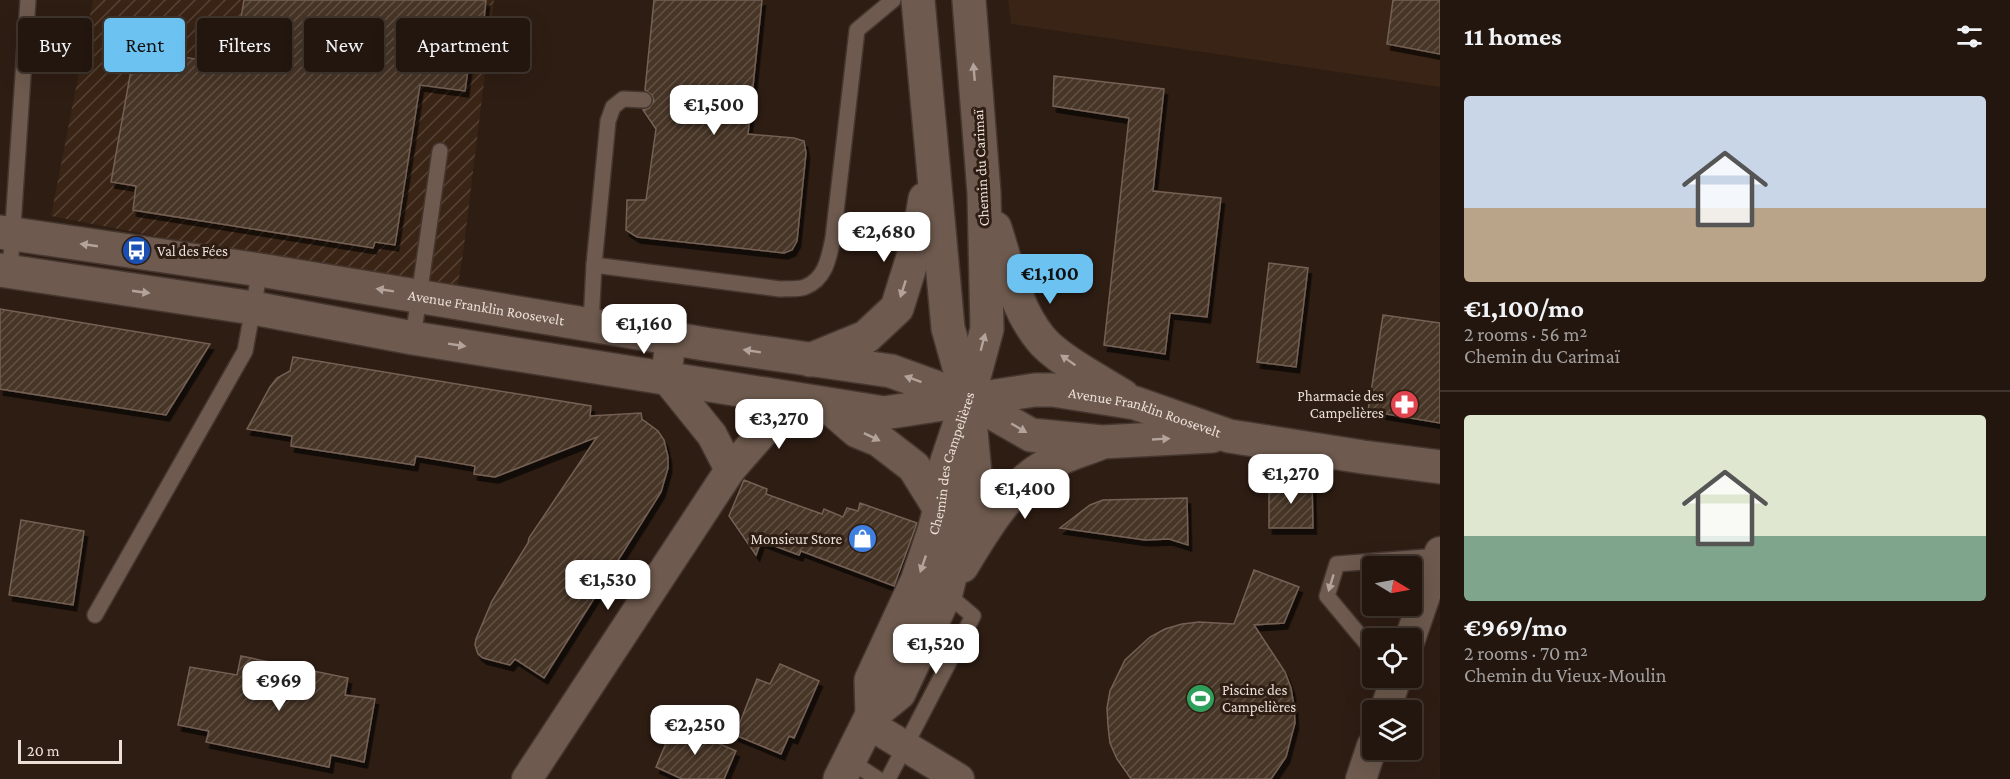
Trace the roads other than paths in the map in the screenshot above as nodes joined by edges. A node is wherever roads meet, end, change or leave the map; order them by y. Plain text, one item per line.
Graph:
1 (28, 0) edge
2 (893, 0) edge
3 (918, 0) edge
4 (969, 0) edge
5 (644, 100) dead end
6 (933, 150) junction
7 (440, 151) dead end
8 (984, 193) junction
9 (6, 233) edge
10 (594, 265) junction
11 (260, 270) junction
12 (5, 271) edge
13 (419, 296) junction
14 (253, 308) junction
15 (591, 324) junction
16 (413, 338) junction
17 (671, 338) junction
18 (809, 360) junction
19 (666, 378) junction
20 (792, 399) junction
21 (968, 399) junction
22 (1135, 403) junction
23 (825, 404) junction
24 (1229, 436) junction
25 (1102, 442) junction
26 (1440, 467) edge
27 (730, 470) junction
28 (940, 508) junction
29 (1439, 554) edge
30 (946, 593) junction
31 (95, 615) dead end
32 (1414, 628) edge
33 (1362, 638) edge
34 (869, 719) junction
35 (906, 747) junction
36 (1367, 760) edge
37 (845, 770) edge
38 (527, 779) edge
39 (878, 779) edge
40 (888, 779) edge
41 (959, 779) edge
42 (1361, 779) edge

1 - 9 lane
2 - 10 lane
3 - 6 main road
8 -> 4 main road, Chemin du Carimaï
5 - 10 lane
6 -> 18 main road
6 - 21 main road
7 - 13 lane
21 -> 8 main road, Chemin du Carimaï
22 -> 8 main road
11 -> 9 main road, Avenue Franklin Roosevelt
9 - 12 lane
10 - 15 lane
13 -> 11 main road, Avenue Franklin Roosevelt
11 - 14 lane
12 -> 14 main road, Avenue Franklin Roosevelt
13 - 15 main road, Avenue Franklin Roosevelt
13 - 16 lane
14 - 16 main road, Avenue Franklin Roosevelt
14 - 31 lane
15 - 17 main road, Avenue Franklin Roosevelt
16 -> 19 main road, Avenue Franklin Roosevelt
18 -> 17 main road, Avenue Franklin Roosevelt
17 - 19 street
21 -> 18 main road, Avenue Franklin Roosevelt
19 - 20 main road, Avenue Franklin Roosevelt
19 - 27 street
20 - 23 main road, Avenue Franklin Roosevelt
20 - 27 street
21 - 22 main road, Avenue Franklin Roosevelt
21 - 23 main road, Avenue Franklin Roosevelt
21 -> 25 main road, Avenue Franklin Roosevelt
21 - 28 main road, Chemin des Campelières
21 - 30 main road, Chemin des Campelières
22 - 24 main road, Avenue Franklin Roosevelt
23 -> 28 main road
25 -> 24 main road, Avenue Franklin Roosevelt
24 - 26 main road
25 - 30 main road
27 - 38 street
28 -> 34 main road, Chemin des Campelières
29 - 32 street
29 -> 33 lane
30 - 34 main road, Chemin des Campelières
30 - 35 lane
34 - 35 street
34 - 37 main road, Chemin des Campelières
35 - 40 lane
35 - 41 street
36 - 42 street
37 - 39 lane

